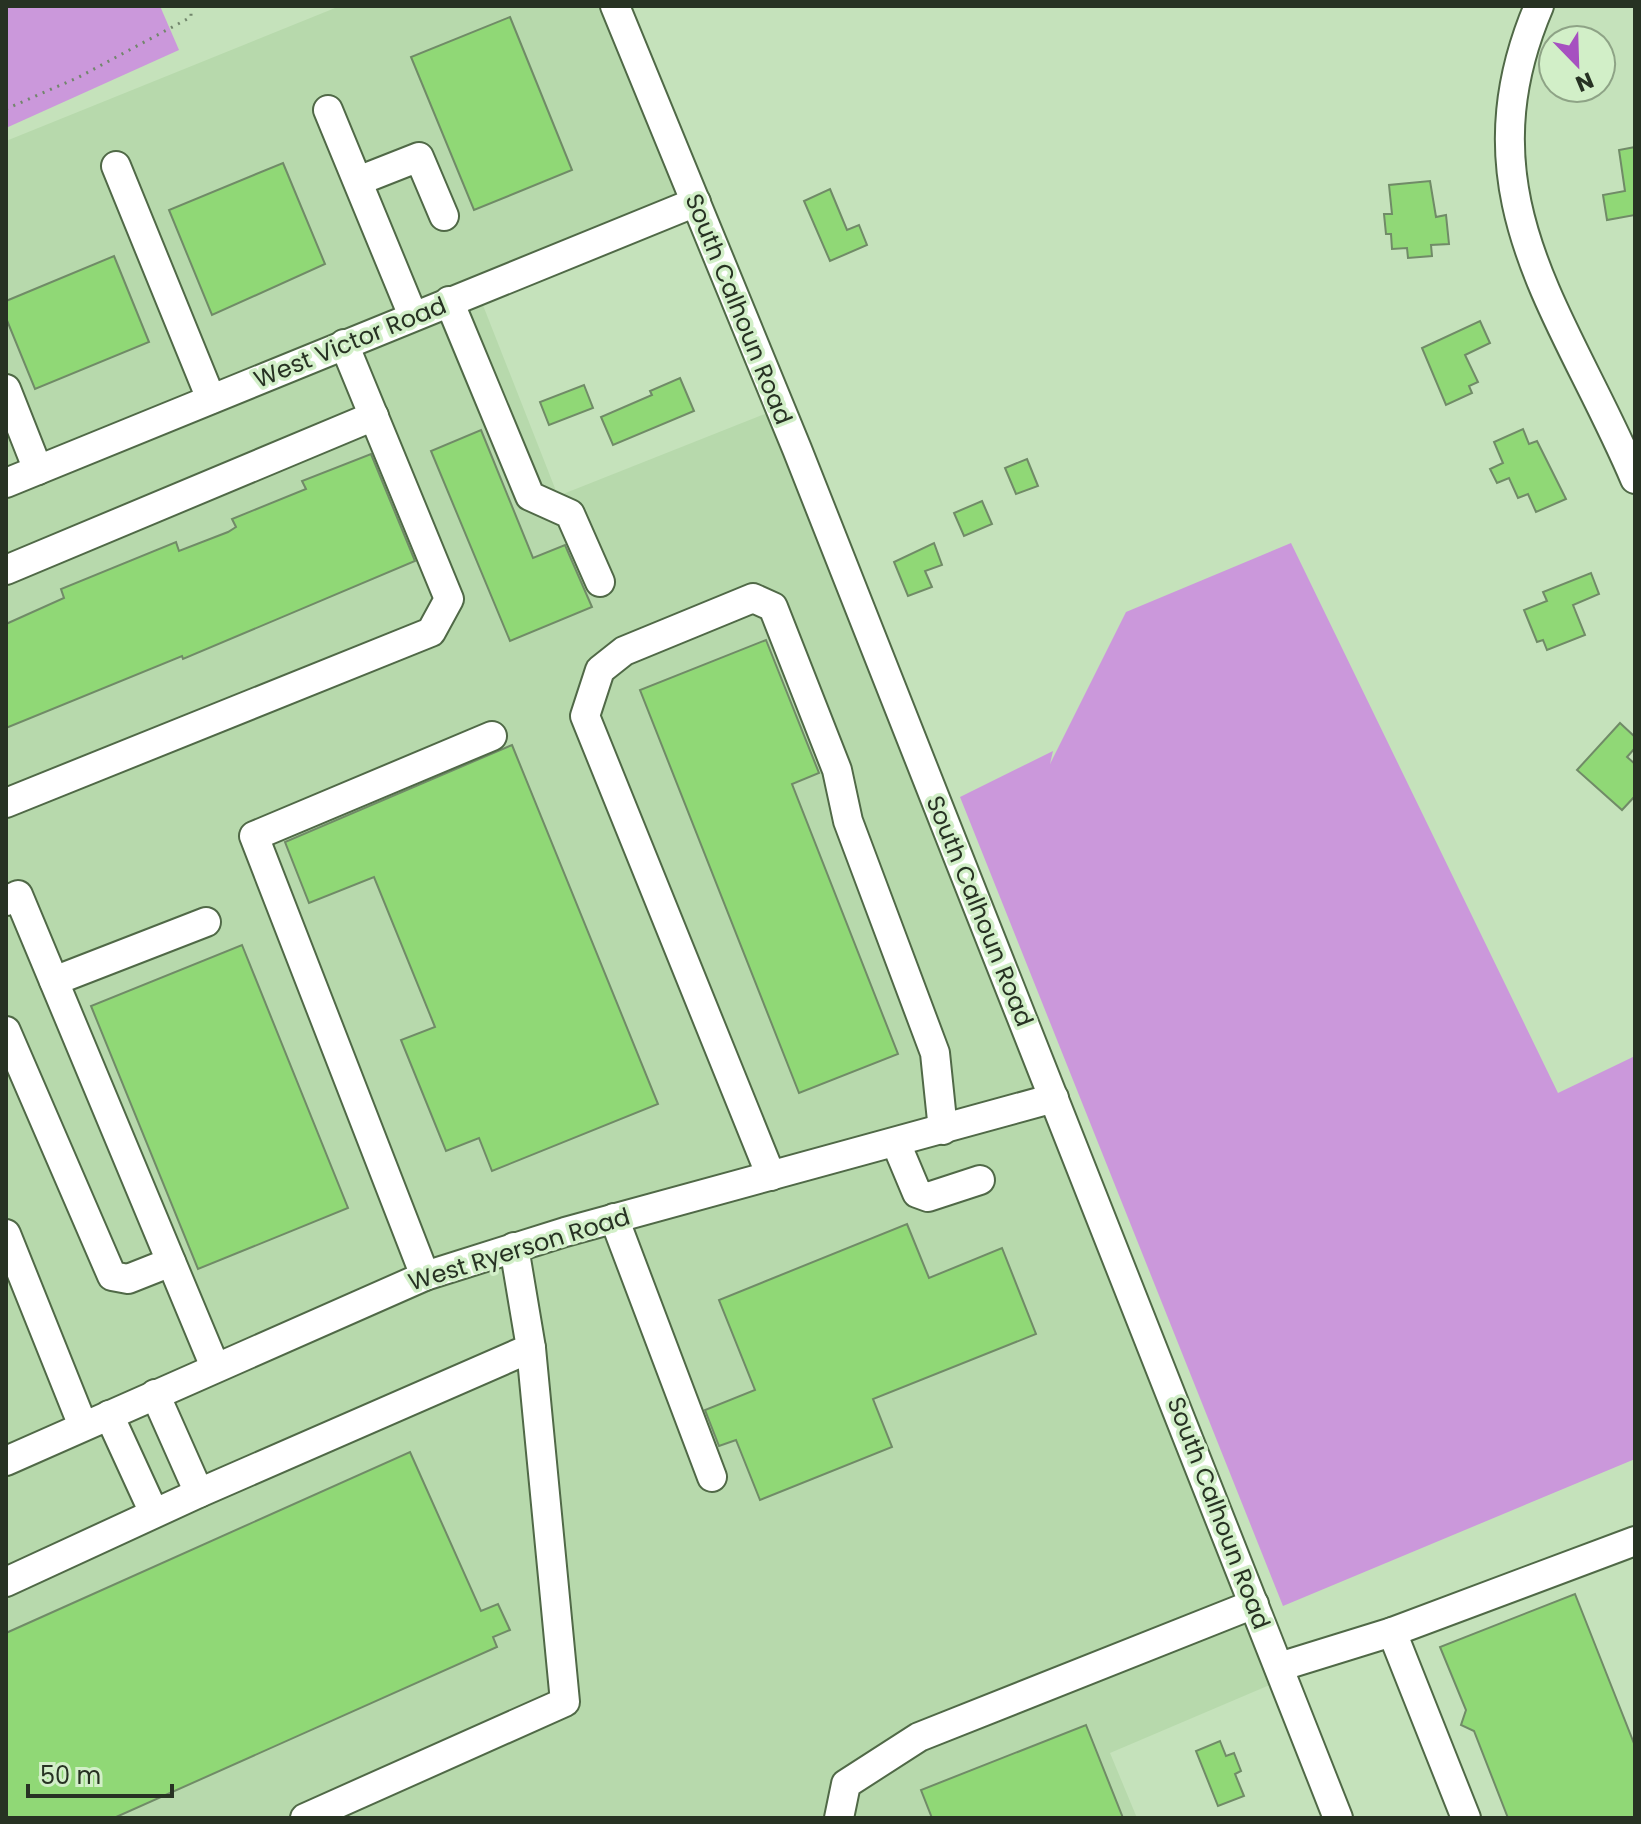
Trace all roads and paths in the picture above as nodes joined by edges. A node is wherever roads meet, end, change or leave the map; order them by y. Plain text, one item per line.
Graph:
1 (191, 6) edge
2 (615, 6) edge
3 (1539, 6) edge
4 (6, 109) edge
5 (328, 110) dead end
6 (116, 166) dead end
7 (358, 181) junction
8 (696, 202) junction
9 (444, 216) dead end
10 (449, 301) junction
11 (413, 316) junction
12 (344, 344) junction
13 (6, 389) edge
14 (211, 399) junction
15 (374, 416) junction
16 (38, 470) junction
17 (1635, 479) edge
18 (6, 483) edge
19 (6, 570) edge
20 (600, 582) dead end
21 (492, 736) dead end
22 (6, 803) edge
23 (6, 901) edge
24 (206, 922) dead end
25 (54, 981) junction
26 (6, 1031) edge
27 (1054, 1098) junction
28 (943, 1130) junction
29 (896, 1143) junction
30 (771, 1176) junction
31 (980, 1180) dead end
32 (614, 1218) junction
33 (6, 1234) edge
34 (514, 1247) junction
35 (171, 1262) junction
36 (425, 1276) junction
37 (531, 1348) junction
38 (215, 1367) junction
39 (155, 1394) junction
40 (109, 1415) junction
41 (83, 1426) junction
42 (6, 1461) edge
43 (712, 1477) dead end
44 (199, 1493) junction
45 (154, 1513) junction
46 (1635, 1541) edge
47 (6, 1582) edge
48 (1254, 1604) junction
49 (1392, 1632) junction
50 (1279, 1667) junction
51 (838, 1816) edge
52 (305, 1818) edge
53 (1338, 1818) edge
54 (1466, 1818) edge

1 - 4 path
2 - 8 street, South Calhoun Road
3 - 17 street
5 - 7 street
6 - 14 street
7 - 9 street
7 - 11 street
8 - 10 street, West Victor Road
8 - 27 street, South Calhoun Road
10 - 11 street, West Victor Road
10 - 20 street
11 - 12 street, West Victor Road
12 - 14 street, West Victor Road
12 - 15 street
13 - 16 street
14 - 16 street, West Victor Road
15 - 19 street
15 - 22 street
16 - 18 street, West Victor Road
21 - 36 street
23 - 25 street
24 - 25 street
25 - 35 street
26 - 35 street
27 - 28 street, West Ryerson Road
27 - 48 street, South Calhoun Road
28 - 29 street, West Ryerson Road
28 - 30 street
29 - 30 street, West Ryerson Road
29 - 31 street
30 - 32 street, West Ryerson Road
32 - 34 street, West Ryerson Road
32 - 43 street
33 - 41 street
34 - 36 street, West Ryerson Road
34 - 37 street
35 - 38 street
36 - 38 street, West Ryerson Road
37 - 44 street
37 - 52 street
38 - 39 street, West Ryerson Road
39 - 40 street, West Ryerson Road
39 - 44 street
40 - 41 street, West Ryerson Road
40 - 45 street
41 - 42 street, West Ryerson Road
44 - 45 street
45 - 47 street
46 - 49 street
48 - 50 street, South Calhoun Road
48 - 51 street
49 - 50 street
49 - 54 street
50 - 53 street, South Calhoun Road

